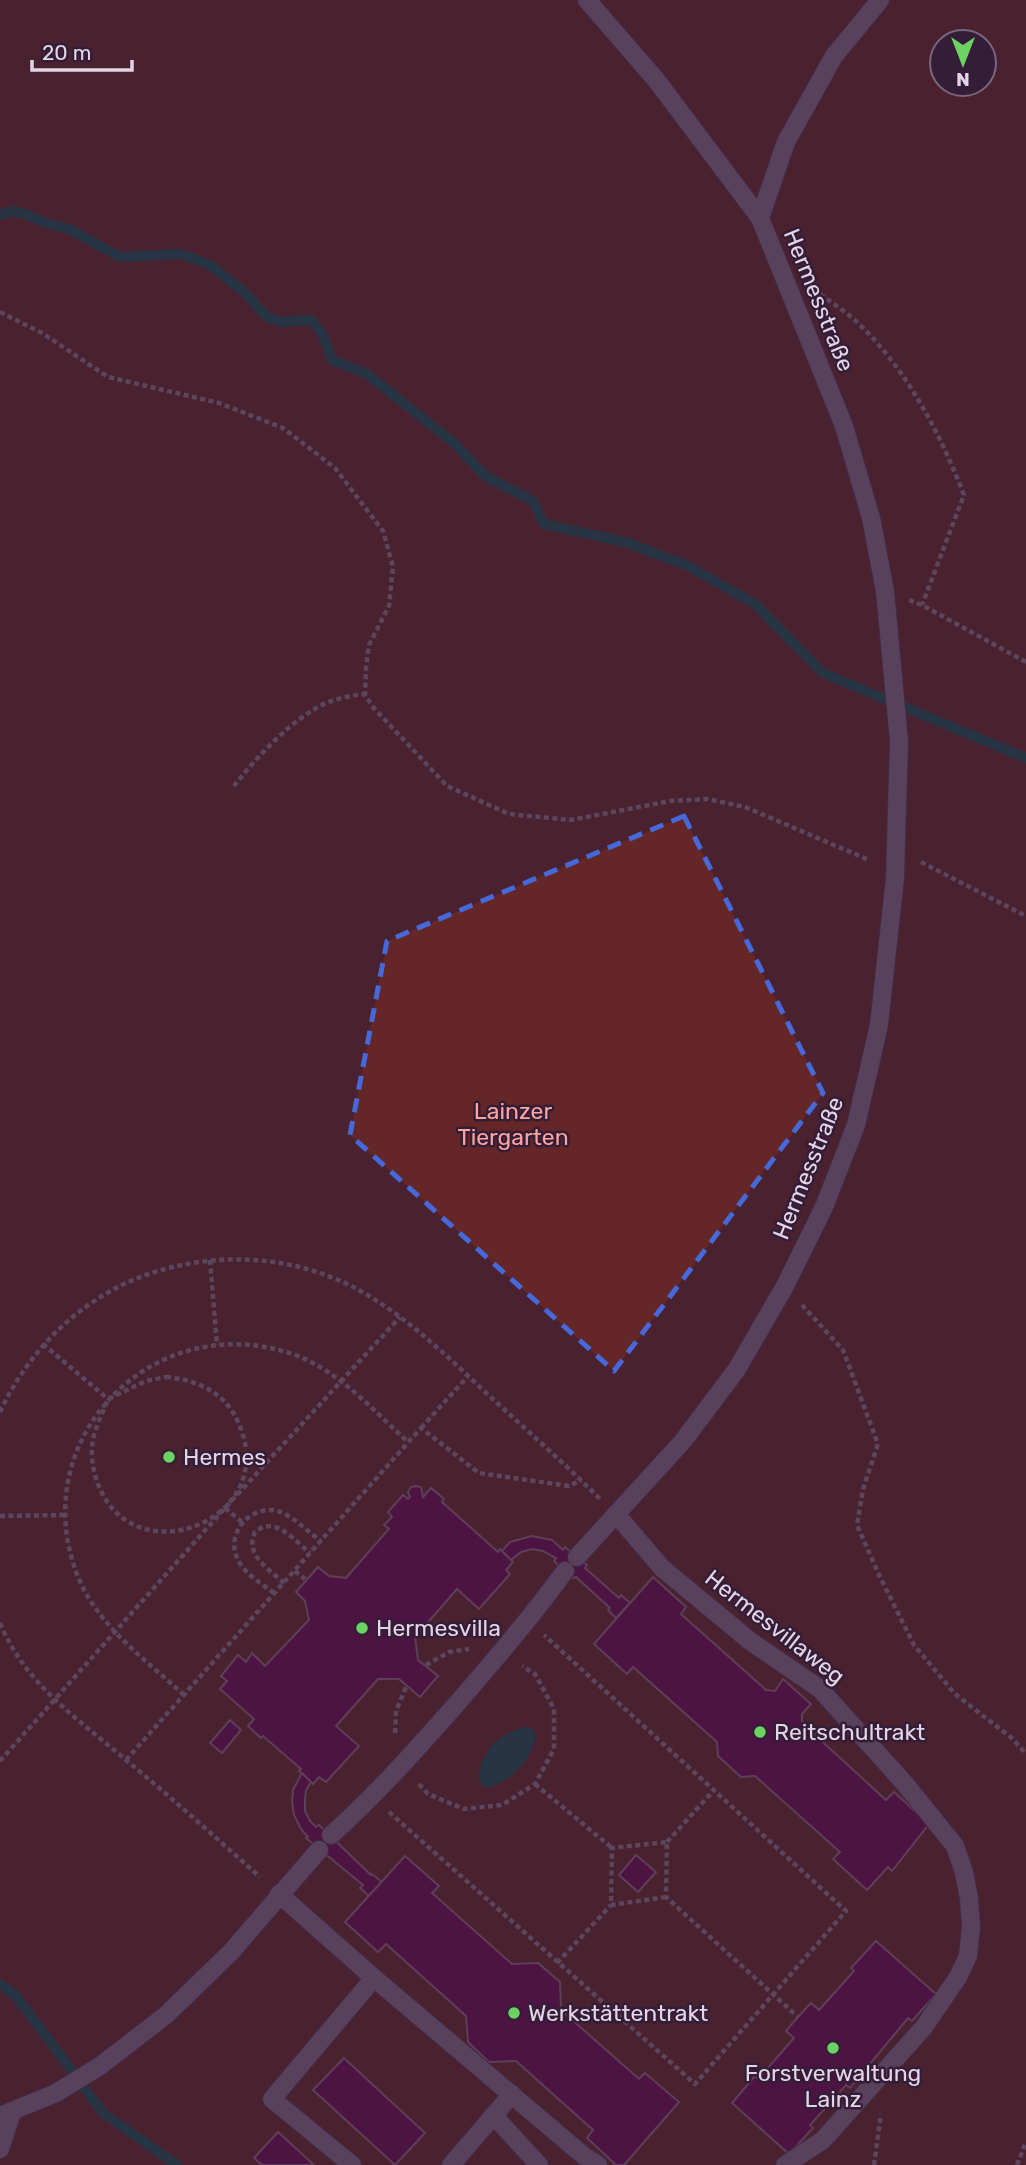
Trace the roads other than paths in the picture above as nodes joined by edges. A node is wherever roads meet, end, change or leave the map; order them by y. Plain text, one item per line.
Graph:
1 (587, 0) edge
2 (880, 0) edge
3 (760, 218) junction
4 (616, 1514) junction
5 (577, 1557) dead end
6 (565, 1571) dead end
7 (331, 1835) dead end
8 (319, 1850) dead end
9 (279, 1894) junction
10 (374, 1978) junction
11 (512, 2094) junction
12 (6, 2114) edge
13 (494, 2115) junction
14 (0, 2149) edge
15 (352, 2165) edge
16 (451, 2165) edge
17 (539, 2165) edge
18 (598, 2165) edge
19 (785, 2165) edge

1 - 3 lane, Hermesstraße
2 - 3 lane
3 - 4 lane, Hermesstraße
4 - 5 lane
4 - 19 lane, Hermesvillaweg
6 - 7 lane
8 - 9 lane
9 - 10 lane
9 - 12 lane
10 - 11 lane
10 - 15 lane
11 - 13 lane
11 - 18 lane
12 - 14 lane
13 - 16 lane
13 - 17 lane

